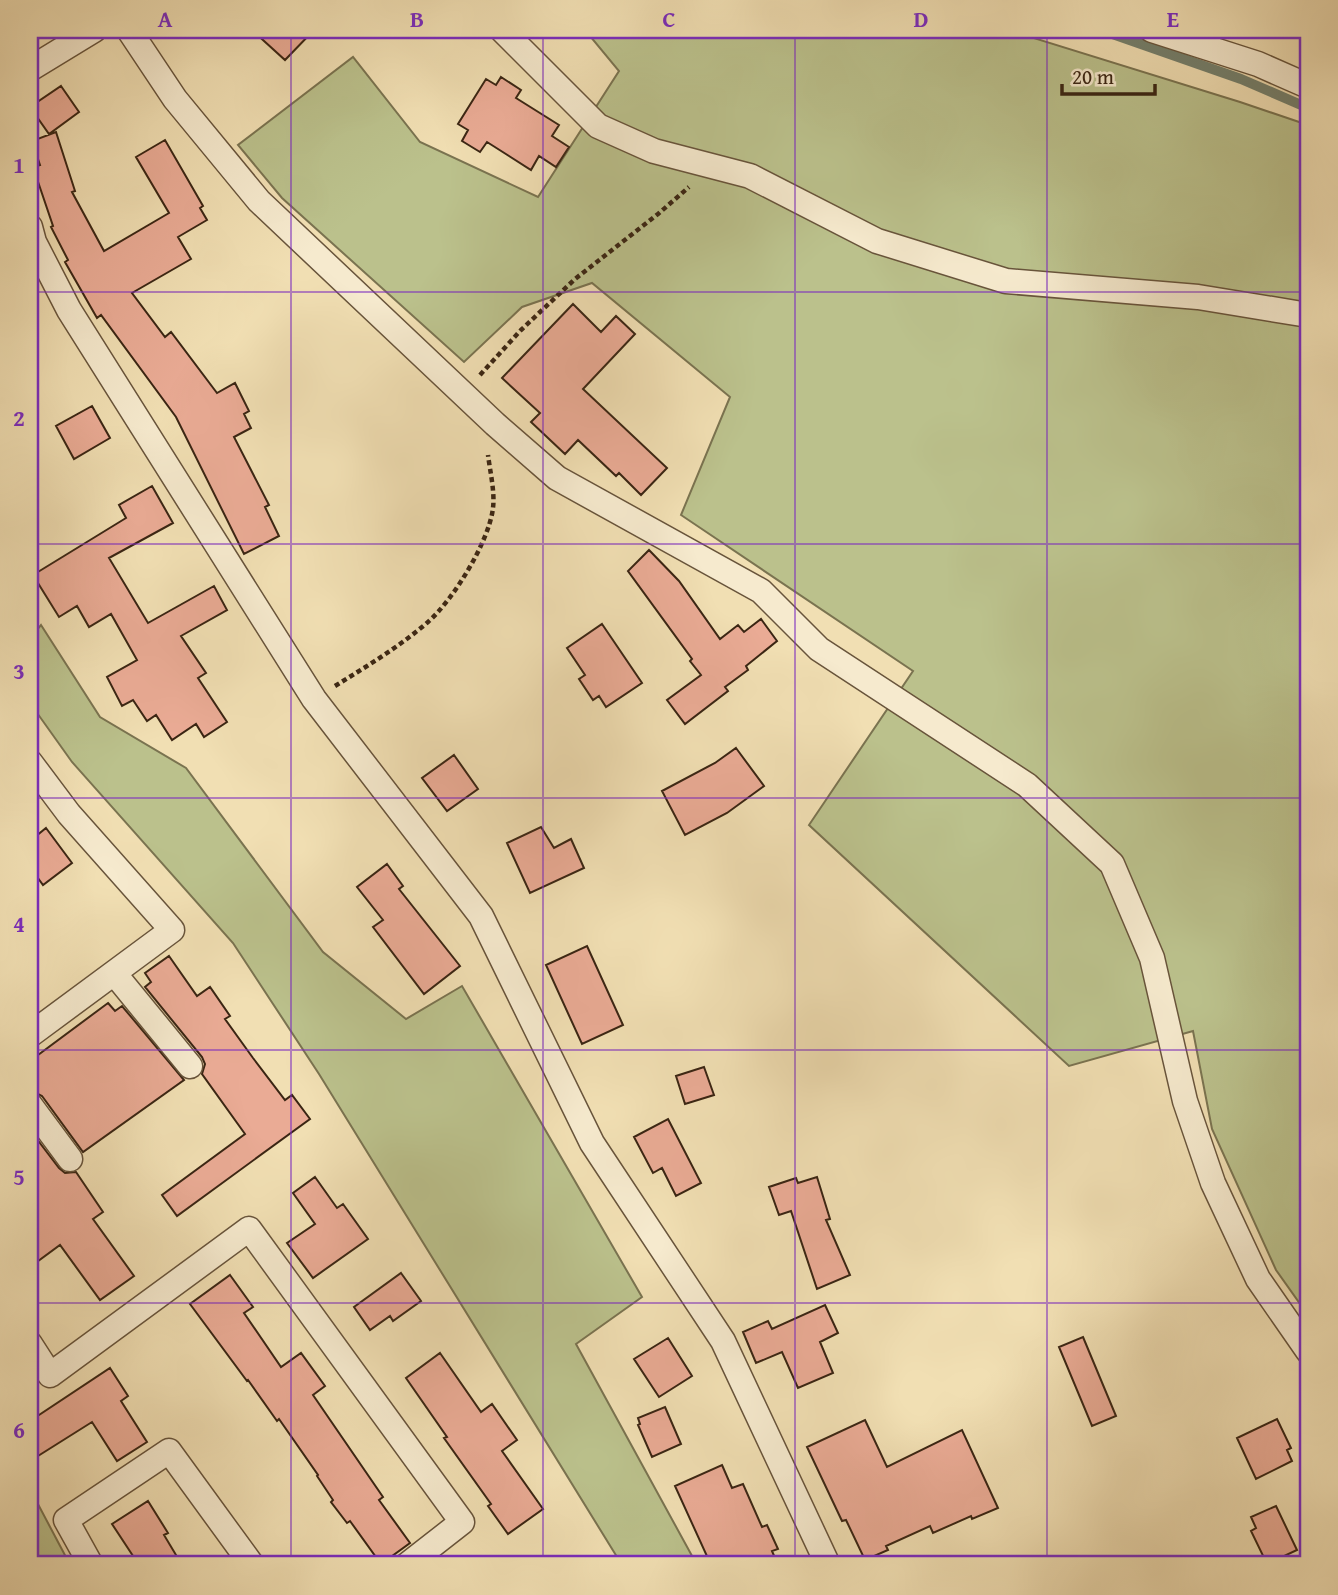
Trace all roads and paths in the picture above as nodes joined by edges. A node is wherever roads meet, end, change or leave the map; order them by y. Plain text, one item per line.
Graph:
1 (94, 30) edge
2 (129, 30) edge
3 (502, 30) edge
4 (1152, 30) edge
5 (30, 68) edge
6 (1308, 86) edge
7 (707, 165) junction
8 (30, 228) edge
9 (1308, 314) edge
10 (463, 394) junction
11 (495, 424) junction
12 (314, 699) junction
13 (34, 775) edge
14 (114, 973) junction
15 (30, 1035) edge
16 (190, 1066) dead end
17 (30, 1105) edge
18 (70, 1159) dead end
19 (30, 1344) edge
20 (1308, 1351) edge
21 (91, 1565) edge
22 (252, 1565) edge
23 (407, 1565) edge
24 (828, 1565) edge

1 - 5 street
2 - 10 street
3 - 7 street
4 - 6 street
7 - 9 street
7 - 10 path
8 - 12 street
10 - 11 street
11 - 12 path
11 - 20 street
12 - 24 street
13 - 14 street
14 - 15 street
14 - 16 street
17 - 18 street
19 - 23 street
21 - 22 street

